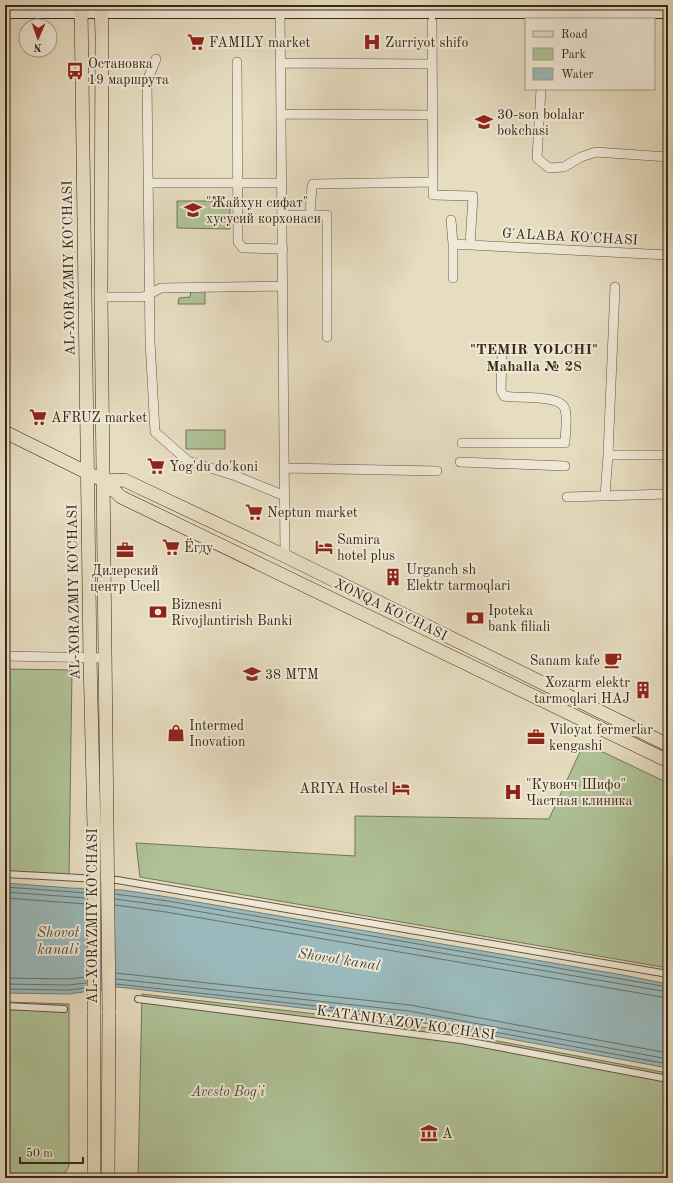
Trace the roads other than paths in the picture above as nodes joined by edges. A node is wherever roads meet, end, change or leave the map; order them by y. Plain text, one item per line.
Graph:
1 (101, 8) edge
2 (81, 9) edge
3 (440, 9) edge
4 (5, 12) edge
5 (280, 12) junction
6 (668, 12) edge
7 (543, 16) edge
8 (432, 22) dead end
9 (156, 59) dead end
10 (237, 62) dead end
11 (281, 63) junction
12 (432, 64) junction
13 (541, 90) edge
14 (281, 114) junction
15 (433, 115) junction
16 (668, 156) edge
17 (433, 182) junction
18 (148, 183) junction
19 (237, 183) junction
20 (282, 183) junction
21 (310, 214) junction
22 (282, 215) junction
23 (451, 220) dead end
24 (453, 244) junction
25 (470, 245) junction
26 (283, 249) junction
27 (668, 255) edge
28 (453, 278) dead end
29 (283, 286) junction
30 (615, 287) dead end
31 (150, 294) junction
32 (101, 297) junction
33 (327, 337) dead end
34 (502, 353) dead end
35 (5, 432) edge
36 (462, 443) dead end
37 (608, 455) junction
38 (668, 455) edge
39 (460, 462) dead end
40 (565, 466) dead end
41 (285, 468) junction
42 (437, 471) dead end
43 (87, 472) junction
44 (104, 481) junction
45 (668, 494) edge
46 (285, 496) junction
47 (605, 496) junction
48 (567, 497) dead end
49 (286, 556) junction
50 (5, 656) edge
51 (90, 658) junction
52 (105, 658) junction
53 (566, 696) junction
54 (560, 709) junction
55 (668, 745) edge
56 (668, 761) edge
57 (5, 874) edge
58 (668, 974) edge
59 (138, 999) dead end
60 (5, 1006) edge
61 (64, 1009) dead end
62 (668, 1079) edge
63 (94, 1172) edge
64 (110, 1174) edge
65 (84, 1178) edge

1 - 2 main road
1 - 5 main road
1 - 32 main road, AL-XORAZMIY KO’CHASI
2 - 4 main road
2 - 43 main road, AL-XORAZMIY KO’CHASI
3 - 5 main road
3 - 7 main road
5 - 11 street
6 - 7 main road
8 - 12 street
9 - 18 street
10 - 19 street
11 - 12 street
11 - 14 street
12 - 15 street
13 - 16 street
14 - 15 street
14 - 20 street
15 - 17 street
17 - 21 street
17 - 25 street
18 - 19 street
18 - 31 street
19 - 20 street
19 - 26 street
20 - 22 street
21 - 22 street
21 - 33 street
22 - 26 street
23 - 24 street
24 - 25 street, G'ALABA KO'CHASI
24 - 28 street
25 - 27 street, G'ALABA KO'CHASI
26 - 29 street
29 - 31 street
29 - 41 street
30 - 37 street
31 - 32 street
31 - 46 street
32 - 44 main road, AL-XORAZMIY KO’CHASI
34 - 36 street
35 - 43 main road, XONQA KO'CHASI
37 - 38 street
37 - 47 street
39 - 40 street
41 - 42 street
41 - 46 street
43 - 44 main road, XONQA KO'CHASI
43 - 51 main road, AL-XORAZMIY KO’CHASI
44 - 49 main road, XONQA KO'CHASI
44 - 52 main road, AL-XORAZMIY KO’CHASI
44 - 54 main road, XONQA KO'CHASI
45 - 47 street
46 - 49 street
47 - 48 street
49 - 53 main road, XONQA KO'CHASI
50 - 51 street
51 - 52 street
51 - 63 main road, AL-XORAZMIY KO’CHASI, bridge
52 - 64 main road, AL-XORAZMIY KO’CHASI, bridge
53 - 54 main road
53 - 55 main road, XONQA KO'CHASI
54 - 56 main road, XONQA KO'CHASI
57 - 58 street
59 - 62 street, K.ATANIYAZOV KO'CHASI
60 - 61 street
63 - 65 main road

